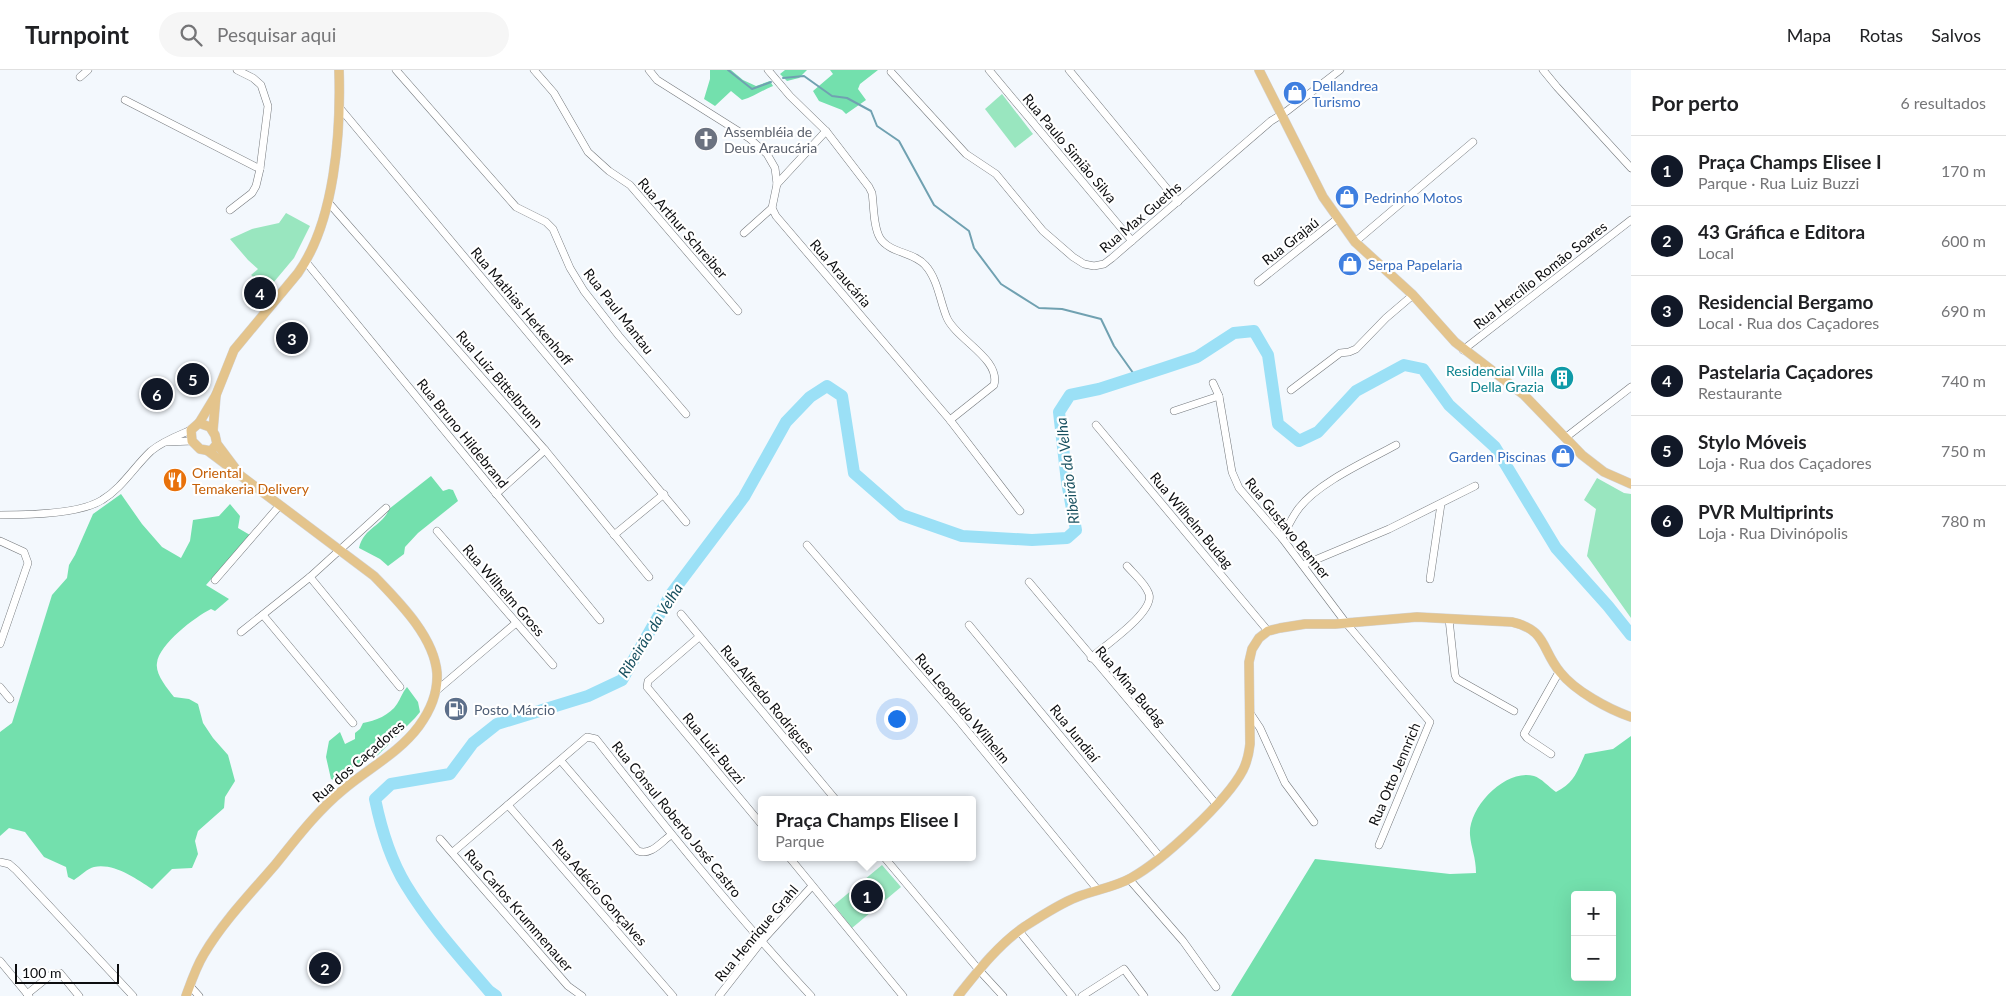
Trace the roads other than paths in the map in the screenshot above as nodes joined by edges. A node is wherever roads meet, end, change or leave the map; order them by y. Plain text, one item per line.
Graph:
1 (88, 70) edge
2 (237, 70) edge
3 (339, 70) edge
4 (396, 70) edge
5 (534, 70) edge
6 (649, 70) edge
7 (768, 70) edge
8 (989, 70) edge
9 (1069, 70) edge
10 (1259, 70) edge
11 (1340, 70) edge
12 (1543, 70) edge
13 (891, 72) dead end
14 (80, 77) dead end
15 (125, 100) dead end
16 (339, 107) junction
17 (1280, 115) junction
18 (826, 131) junction
19 (1473, 142) dead end
20 (260, 168) junction
21 (1631, 168) edge
22 (777, 184) junction
23 (328, 202) junction
24 (1178, 202) junction
25 (772, 208) junction
26 (230, 210) dead end
27 (1337, 219) junction
28 (1631, 220) edge
29 (744, 232) dead end
30 (1132, 241) junction
31 (1355, 242) junction
32 (306, 262) junction
33 (1258, 282) dead end
34 (1413, 295) junction
35 (738, 311) dead end
36 (1464, 350) junction
37 (1213, 383) dead end
38 (1631, 387) edge
39 (1291, 390) dead end
40 (216, 395) junction
41 (1218, 396) junction
42 (1174, 411) dead end
43 (686, 414) dead end
44 (950, 420) junction
45 (1096, 424) dead end
46 (195, 426) junction
47 (213, 430) junction
48 (1565, 438) junction
49 (192, 441) junction
50 (164, 443) junction
51 (217, 444) junction
52 (1396, 445) dead end
53 (544, 450) junction
54 (208, 451) junction
55 (240, 475) junction
56 (1631, 484) edge
57 (1475, 486) dead end
58 (496, 494) junction
59 (664, 494) junction
60 (1441, 504) junction
61 (280, 505) junction
62 (386, 508) dead end
63 (1020, 511) dead end
64 (0, 515) edge
65 (686, 522) dead end
66 (437, 531) dead end
67 (614, 535) junction
68 (1282, 538) junction
69 (0, 541) edge
70 (807, 545) dead end
71 (341, 550) junction
72 (1303, 565) junction
73 (1128, 566) dead end
74 (310, 577) junction
75 (649, 577) dead end
76 (215, 580) dead end
77 (1430, 580) dead end
78 (1029, 582) dead end
79 (263, 614) junction
80 (681, 614) dead end
81 (1449, 619) junction
82 (600, 620) dead end
83 (516, 623) junction
84 (1346, 623) junction
85 (969, 625) dead end
86 (1268, 631) junction
87 (241, 632) dead end
88 (700, 637) junction
89 (0, 644) edge
90 (1091, 658) junction
91 (553, 665) dead end
92 (1559, 672) junction
93 (0, 687) edge
94 (400, 687) dead end
95 (436, 691) junction
96 (10, 698) dead end
97 (1514, 712) dead end
98 (1250, 713) junction
99 (1631, 716) edge
100 (353, 723) dead end
101 (1551, 754) dead end
102 (561, 761) junction
103 (833, 796) edge
104 (1216, 804) junction
105 (508, 805) junction
106 (758, 820) edge
107 (1314, 822) dead end
108 (671, 835) junction
109 (440, 838) dead end
110 (1378, 845) dead end
111 (453, 852) junction
112 (1160, 857) junction
113 (792, 861) edge
114 (887, 861) edge
115 (0, 862) edge
116 (1129, 879) junction
117 (812, 886) junction
118 (1097, 889) junction
119 (1019, 931) junction
120 (761, 942) junction
121 (0, 961) edge
122 (979, 970) junction
123 (190, 986) junction
124 (1216, 987) dead end
125 (28, 995) edge
126 (79, 996) edge
127 (133, 996) edge
128 (186, 996) edge
129 (199, 996) edge
130 (582, 996) edge
131 (673, 996) edge
132 (719, 996) edge
133 (811, 996) edge
134 (903, 996) edge
135 (958, 996) edge
136 (1003, 996) edge
137 (1072, 996) edge
138 (1082, 996) edge
139 (1144, 996) edge

1 - 14 street
2 - 20 street
3 - 16 main road
4 - 43 street, Rua Paul Mantau
5 - 35 street, Rua Arthur Schreiber
6 - 22 street
7 - 18 street
8 - 30 street, Rua Paulo Simião Silva
9 - 24 street
10 - 17 main road
11 - 17 street, Rua Max Gueths
12 - 21 street
13 - 30 street, Rua Max Gueths
15 - 20 street
16 - 23 main road
16 - 59 street, Rua Mathias Herkenhoff
17 - 24 street, Rua Max Gueths
17 - 27 main road
18 - 22 street
18 - 44 street
19 - 31 street
20 - 26 street
22 - 25 street
23 - 32 main road
23 - 53 street, Rua Luiz Bittelbrunn
24 - 30 street, Rua Max Gueths
25 - 29 street
25 - 44 street, Rua Araucária
27 - 31 main road
27 - 33 street, Rua Grajaú
28 - 36 street, Rua Hercílio Romão Soares
31 - 34 main road
32 - 40 main road
32 - 58 street, Rua Bruno Hildebrand
34 - 36 main road
34 - 39 street
36 - 48 main road
37 - 41 street, Rua Gustavo Benner
38 - 48 street
40 - 46 main road
40 - 47 main road
41 - 42 street
41 - 68 street, Rua Gustavo Benner
44 - 63 street, Rua Araucária
45 - 86 street, Rua Wilhelm Budag
46 - 47 main road
46 - 49 main road
46 - 50 street
47 - 51 main road
48 - 56 main road
49 - 50 street
49 - 54 main road
50 - 64 street
51 - 54 main road
51 - 55 main road, Rua dos Caçadores
52 - 68 street
53 - 58 street
53 - 67 street, Rua Luiz Bittelbrunn
54 - 55 main road, Rua dos Caçadores
55 - 61 main road, Rua dos Caçadores
57 - 60 street
58 - 82 street, Rua Bruno Hildebrand
59 - 65 street, Rua Mathias Herkenhoff
59 - 67 street
60 - 72 street
60 - 77 street
61 - 71 main road, Rua dos Caçadores
61 - 76 street
62 - 71 street
66 - 83 street, Rua Wilhelm Gross
67 - 75 street, Rua Luiz Bittelbrunn
68 - 72 street, Rua Gustavo Benner
69 - 89 street
70 - 118 street, Rua Leopoldo Wilhelm
71 - 74 street
71 - 95 main road, Rua dos Caçadores
72 - 84 street, Rua Gustavo Benner
73 - 90 street
74 - 79 street
74 - 94 street
78 - 90 street, Rua Mina Budag
79 - 87 street
79 - 100 street
80 - 88 street, Rua Alfredo Rodrigues
81 - 84 main road
81 - 92 main road
81 - 97 street
83 - 91 street, Rua Wilhelm Gross
83 - 95 street
84 - 86 main road
84 - 110 street, Rua Otto Jennrich
85 - 112 street, Rua Jundiaí
86 - 98 main road
88 - 103 street, Rua Alfredo Rodrigues
88 - 106 street, Rua Luiz Buzzi
90 - 104 street, Rua Mina Budag
92 - 99 main road
92 - 101 street
93 - 96 street
95 - 123 main road, Rua dos Caçadores
98 - 104 main road
98 - 107 street
102 - 105 street, Rua Cônsul Roberto José Castro
102 - 108 street
102 - 108 street, Rua Cônsul Roberto José Castro
104 - 112 main road
105 - 111 street, Rua Cônsul Roberto José Castro
105 - 131 street, Rua Adécio Gonçalves
108 - 120 street, Rua Cônsul Roberto José Castro
109 - 111 street, Rua Carlos Krummenauer
111 - 130 street, Rua Carlos Krummenauer
112 - 116 main road
113 - 117 street
114 - 122 street
115 - 127 street
116 - 118 main road
116 - 124 street
117 - 120 street, Rua Henrique Grahl
117 - 134 street
118 - 119 main road
119 - 122 main road
119 - 137 street
120 - 132 street, Rua Henrique Grahl
120 - 133 street, Rua Cônsul Roberto José Castro
121 - 125 street
122 - 135 main road
122 - 136 street
123 - 128 main road, Rua dos Caçadores
123 - 129 street
125 - 126 street
138 - 139 street

